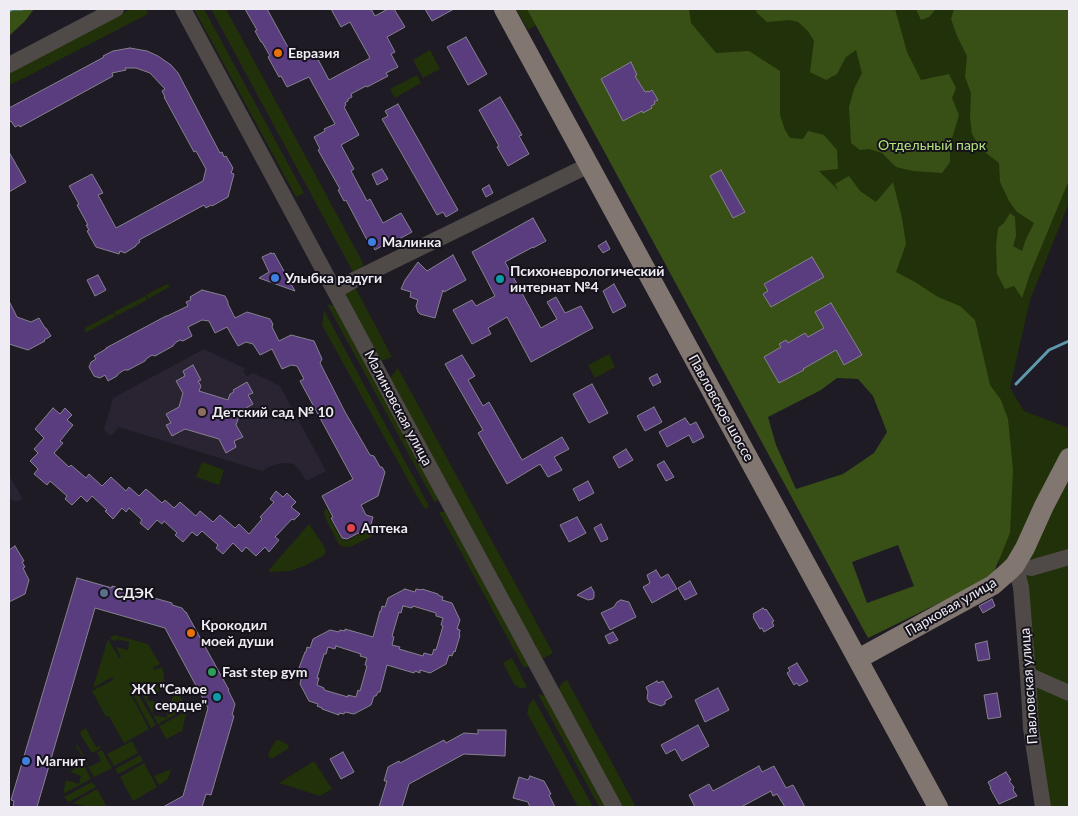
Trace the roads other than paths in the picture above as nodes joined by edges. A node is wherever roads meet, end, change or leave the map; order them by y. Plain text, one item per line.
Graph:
1 (116, 9) edge
2 (183, 9) edge
3 (504, 9) edge
4 (9, 65) edge
5 (589, 165) junction
6 (335, 291) junction
7 (1069, 458) edge
8 (1069, 557) edge
9 (1015, 565) junction
10 (858, 660) junction
11 (1028, 675) junction
12 (1069, 693) edge
13 (614, 807) edge
14 (938, 807) edge
15 (1043, 807) edge

1 - 4 street
2 - 6 street, Малиновская улица
3 - 5 main road, Павловское шоссе
5 - 6 street
5 - 10 main road, Павловское шоссе
6 - 13 street, Малиновская улица
7 - 9 main road, Парковая улица
8 - 9 street
9 - 10 main road, Парковая улица
9 - 11 street, Павловская улица
10 - 14 main road, Павловское шоссе
11 - 12 street
11 - 15 street, Павловская улица

